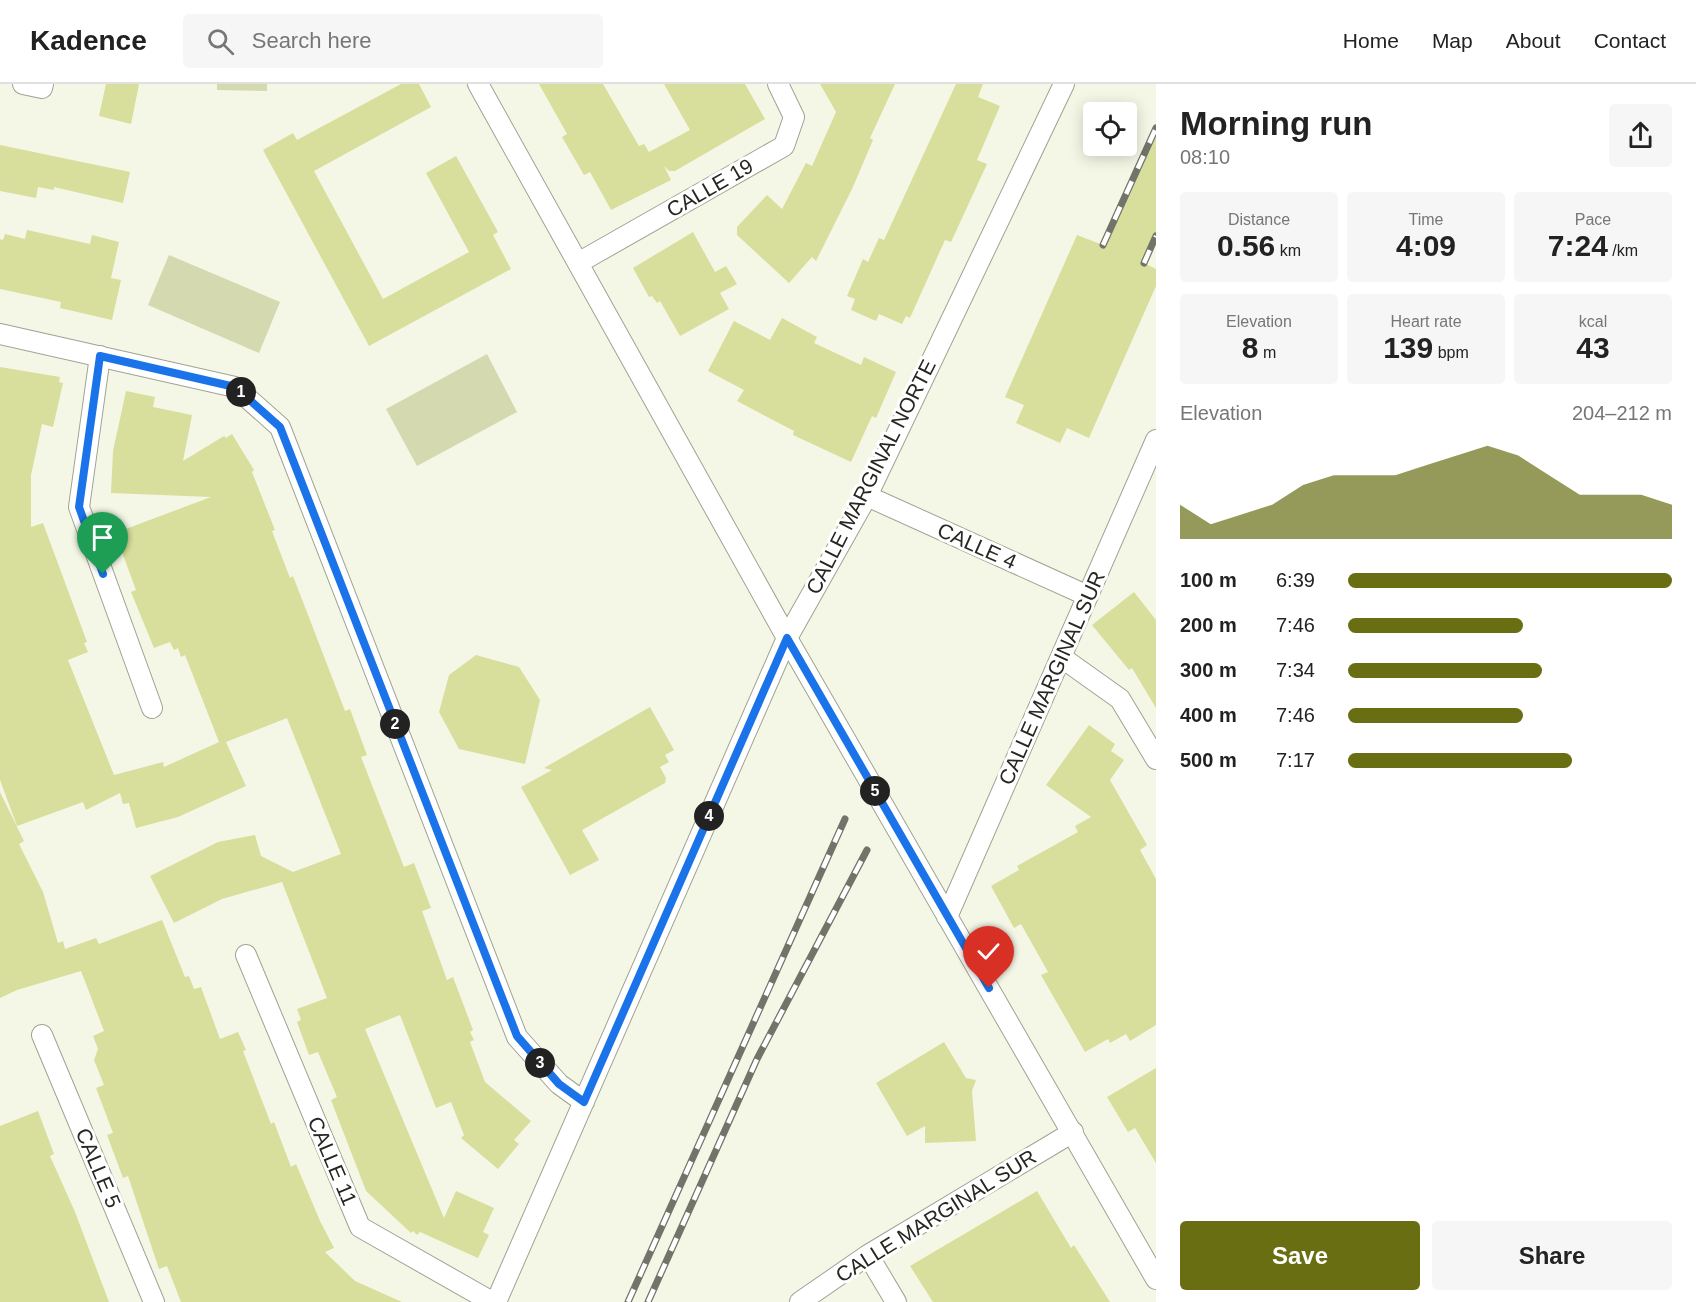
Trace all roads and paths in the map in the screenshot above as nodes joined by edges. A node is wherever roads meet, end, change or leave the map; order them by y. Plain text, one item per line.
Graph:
1 (478, 84) edge
2 (778, 84) edge
3 (1064, 84) edge
4 (578, 263) junction
5 (0, 334) edge
6 (100, 356) junction
7 (1156, 440) edge
8 (867, 496) junction
9 (1088, 596) junction
10 (787, 638) junction
11 (1061, 657) junction
12 (152, 708) dead end
13 (1156, 759) edge
14 (947, 917) junction
15 (246, 955) dead end
16 (42, 1035) dead end
17 (584, 1102) junction
18 (1073, 1132) junction
19 (868, 1255) junction
20 (1156, 1279) edge
21 (154, 1302) edge
22 (494, 1302) edge
23 (800, 1302) edge
24 (896, 1302) edge

1 - 4 street
2 - 4 street, CALLE 19
3 - 8 street, CALLE MARGINAL NORTE
4 - 10 street
5 - 6 street
6 - 12 street
6 - 17 street
7 - 9 street, CALLE MARGINAL SUR
8 - 9 street, CALLE 4
8 - 10 street, CALLE MARGINAL NORTE
9 - 11 street, CALLE MARGINAL SUR
10 - 14 street
10 - 17 street, CALLE MARGINAL NORTE
11 - 13 street
11 - 14 street, CALLE MARGINAL SUR
14 - 18 street
15 - 22 street, CALLE 11
16 - 21 street, CALLE 5
17 - 22 street, CALLE MARGINAL NORTE
18 - 19 street, CALLE MARGINAL SUR
18 - 20 street
19 - 23 street, CALLE MARGINAL SUR
19 - 24 street

